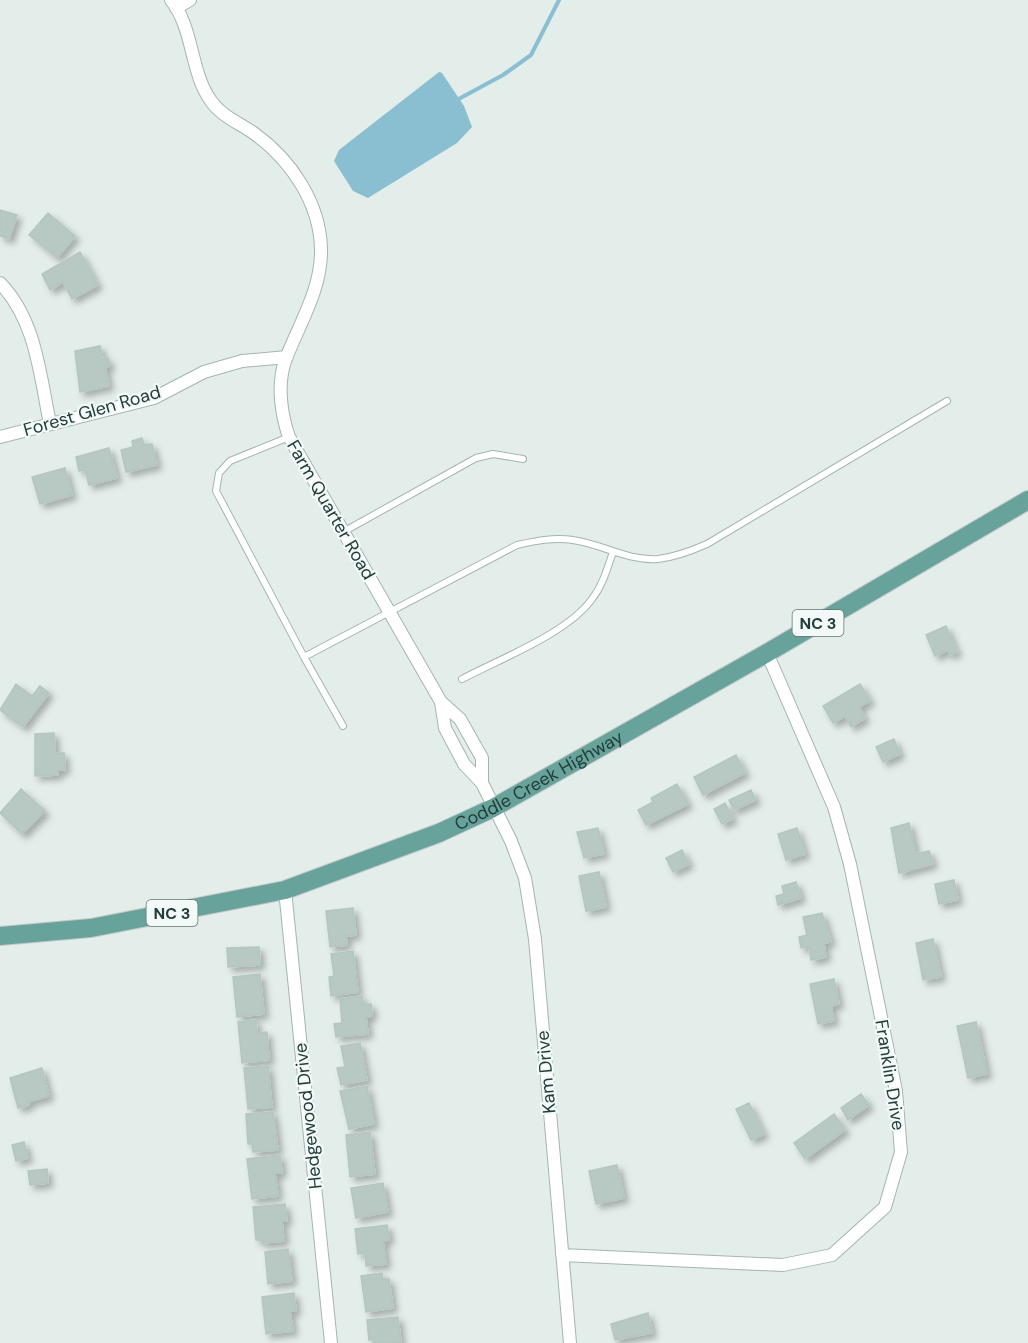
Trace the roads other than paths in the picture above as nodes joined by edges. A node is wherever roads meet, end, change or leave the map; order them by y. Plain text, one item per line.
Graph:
1 (190, 0) edge
2 (174, 4) edge
3 (0, 283) edge
4 (287, 357) junction
5 (947, 401) dead end
6 (50, 423) junction
7 (0, 437) edge
8 (289, 437) junction
9 (523, 459) dead end
10 (1028, 500) edge
11 (343, 532) junction
12 (613, 552) junction
13 (389, 613) junction
14 (767, 653) junction
15 (304, 657) junction
16 (462, 679) dead end
17 (441, 702) junction
18 (343, 726) dead end
19 (482, 783) junction
20 (493, 808) junction
21 (285, 890) junction
22 (0, 936) edge
23 (562, 1255) junction
24 (331, 1343) edge
25 (570, 1343) edge

1 - 2 street
2 - 4 street, Farm Quarter Road
3 - 6 street
4 - 6 street, Forest Glen Road
4 - 8 street, Farm Quarter Road
5 - 12 lane
6 - 7 street, Forest Glen Road
8 - 11 street, Farm Quarter Road
8 - 15 lane
9 - 11 lane
10 - 14 main road, Coddle Creek Highway / NC 3
11 - 13 street, Farm Quarter Road
12 - 13 lane
12 - 16 lane
13 - 15 lane
13 - 17 street, Farm Quarter Road
14 - 20 main road, Coddle Creek Highway / NC 3
14 - 23 street, Franklin Drive
15 - 18 lane
17 - 19 street, Farm Quarter Road
17 - 19 street, Farm Quarter Road
19 - 20 street, Farm Quarter Road
20 - 21 main road, Coddle Creek Highway / NC 3
20 - 23 street, Kam Drive
21 - 22 main road, Coddle Creek Highway / NC 3
21 - 24 street, Hedgewood Drive
23 - 25 street, Kam Drive

